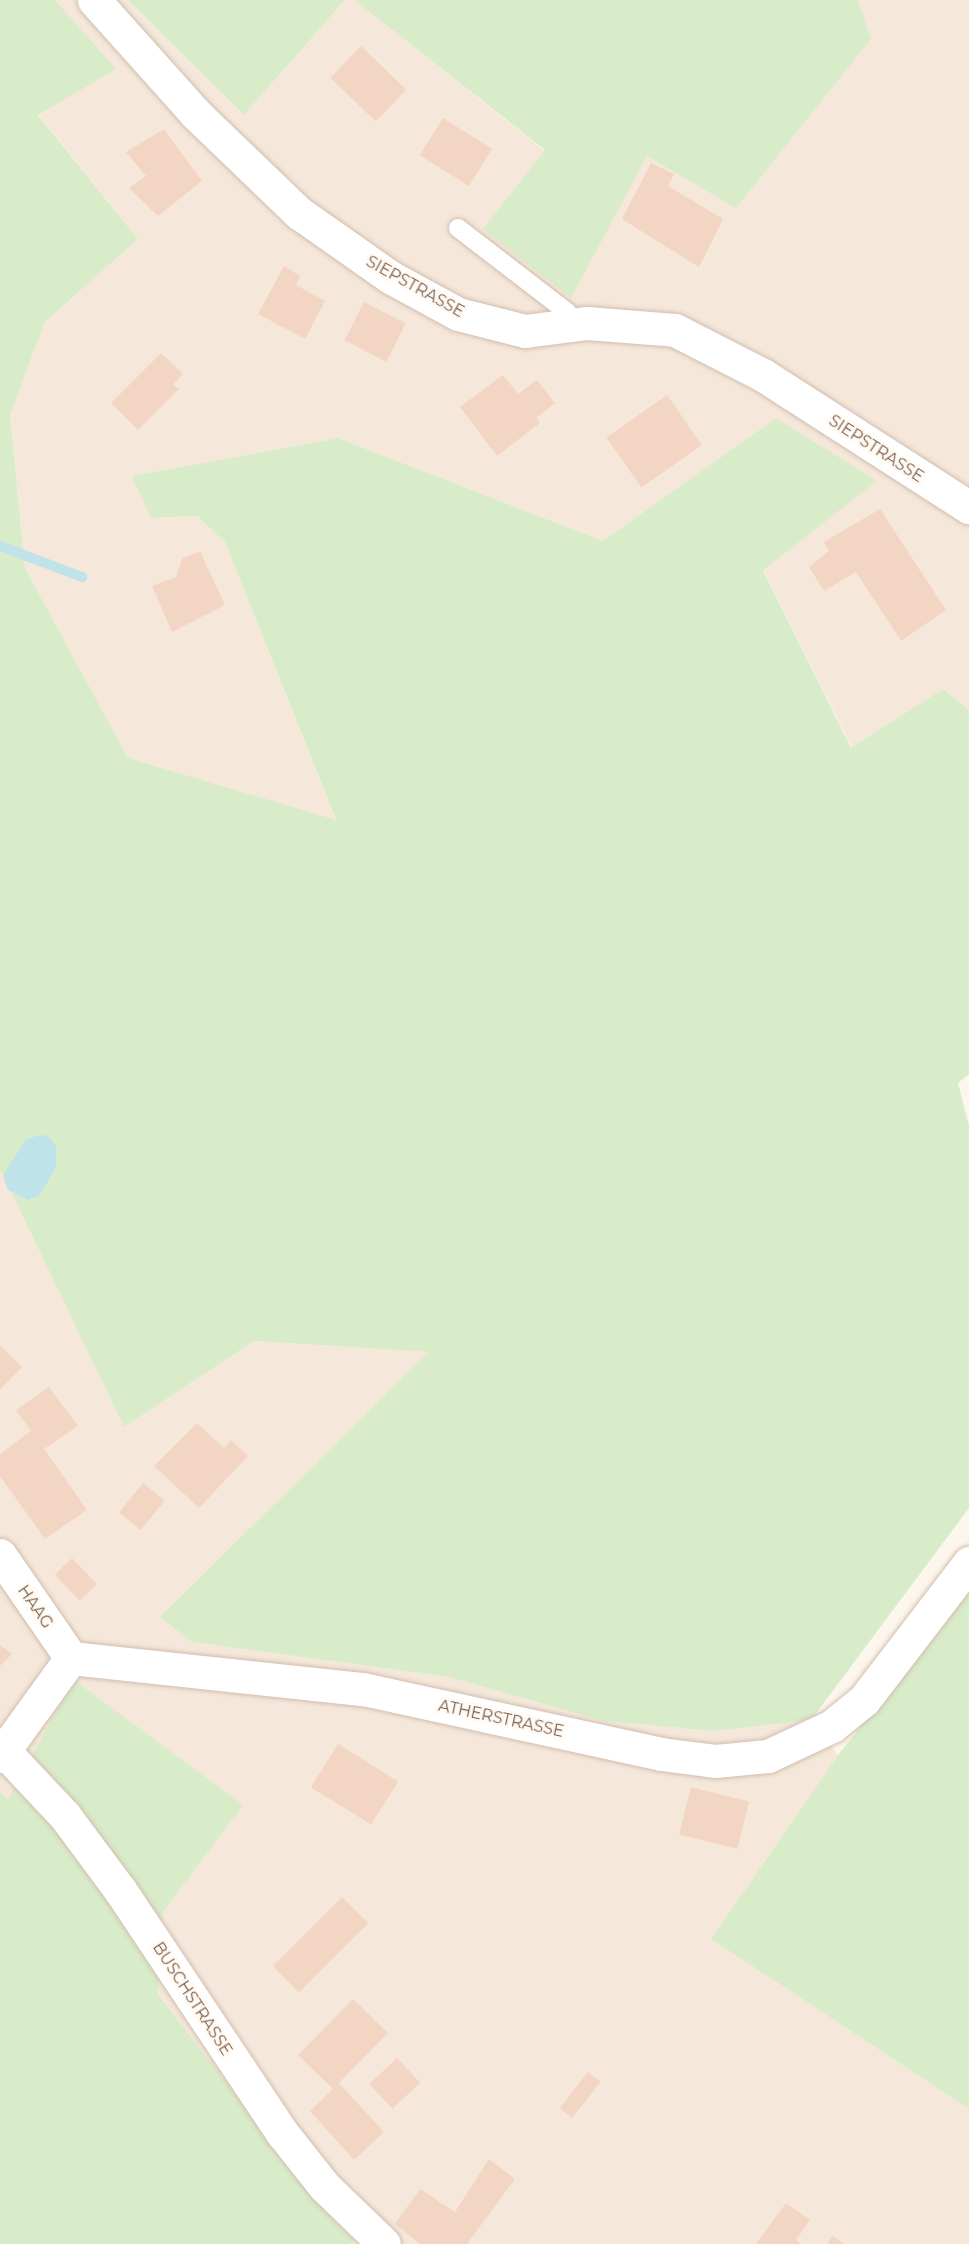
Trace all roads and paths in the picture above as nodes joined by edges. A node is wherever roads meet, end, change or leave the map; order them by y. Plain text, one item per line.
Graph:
1 (94, 0) edge
2 (458, 228) dead end
3 (570, 325) junction
4 (969, 507) edge
5 (0, 1555) edge
6 (969, 1563) edge
7 (71, 1658) junction
8 (2, 1754) edge
9 (384, 2244) edge

1 - 3 street, SIEPSTRASSE
2 - 3 lane
3 - 4 street, SIEPSTRASSE
5 - 7 street, HAAG
6 - 7 street, ATHERSTRASSE
7 - 8 street
8 - 9 street, BUSCHSTRASSE

